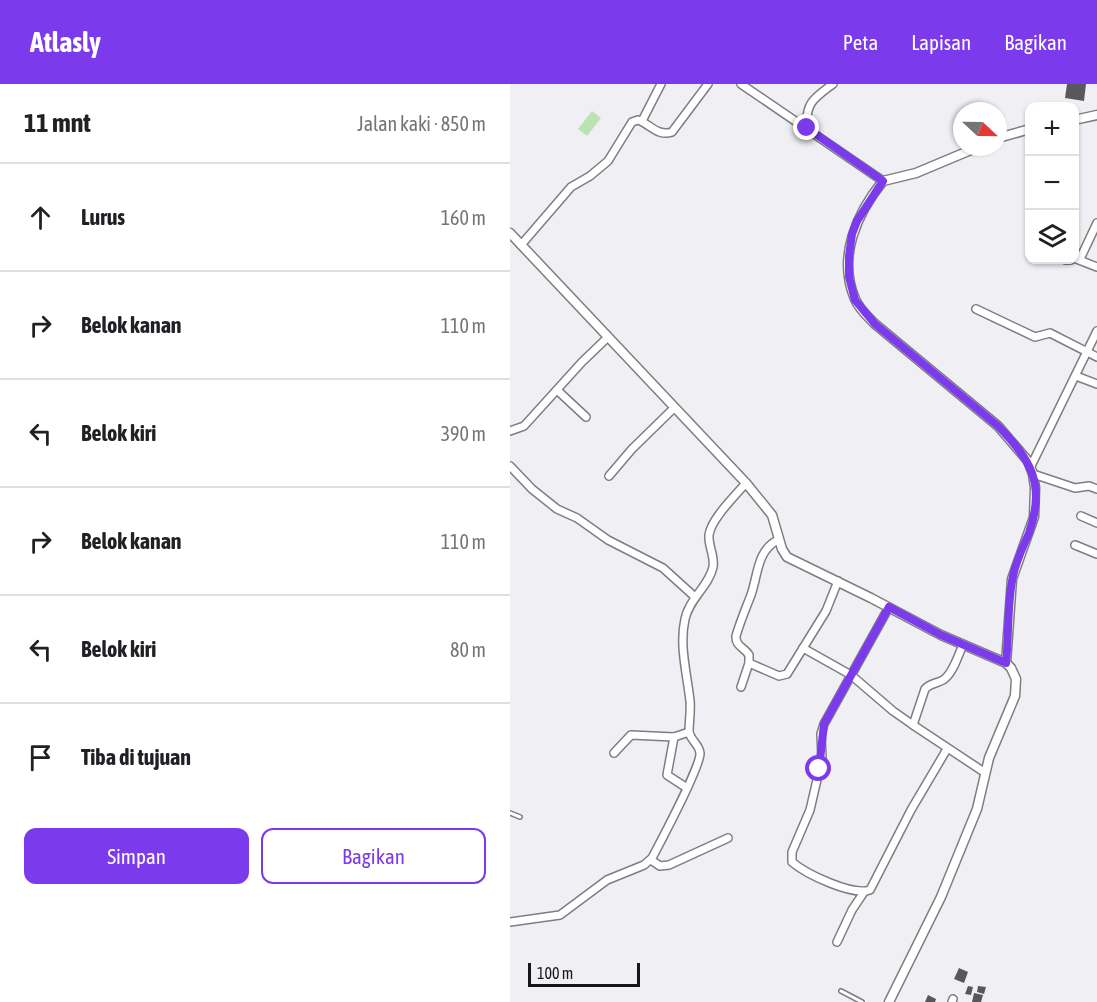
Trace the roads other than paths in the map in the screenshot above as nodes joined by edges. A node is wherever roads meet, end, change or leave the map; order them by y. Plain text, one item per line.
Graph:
1 (661, 84) edge
2 (708, 84) edge
3 (741, 84) edge
4 (833, 84) edge
5 (1097, 115) edge
6 (1079, 119) edge
7 (642, 121) junction
8 (807, 128) junction
9 (1025, 130) edge
10 (1007, 135) edge
11 (957, 156) edge
12 (883, 181) junction
13 (1097, 223) edge
14 (510, 233) edge
15 (521, 245) junction
16 (1079, 252) edge
17 (1079, 260) edge
18 (1097, 267) edge
19 (976, 309) dead end
20 (1097, 331) edge
21 (607, 338) junction
22 (1087, 353) junction
23 (1097, 357) edge
24 (1076, 376) junction
25 (1097, 384) edge
26 (557, 390) junction
27 (674, 408) junction
28 (586, 417) dead end
29 (510, 431) edge
30 (510, 466) edge
31 (1032, 470) junction
32 (609, 476) dead end
33 (746, 483) junction
34 (1097, 489) edge
35 (1081, 516) dead end
36 (1097, 522) edge
37 (778, 540) junction
38 (1075, 545) dead end
39 (1097, 554) edge
40 (838, 581) junction
41 (695, 597) junction
42 (889, 607) junction
43 (963, 645) junction
44 (803, 648) junction
45 (749, 663) junction
46 (1006, 663) junction
47 (851, 675) junction
48 (741, 687) dead end
49 (913, 725) junction
50 (689, 732) junction
51 (674, 737) junction
52 (947, 749) junction
53 (614, 753) dead end
54 (984, 772) junction
55 (687, 788) junction
56 (510, 813) edge
57 (520, 817) dead end
58 (728, 838) dead end
59 (651, 860) junction
60 (864, 892) junction
61 (510, 922) edge
62 (837, 942) dead end
63 (842, 991) dead end
64 (862, 1002) edge
65 (889, 1002) edge

1 - 7 street
2 - 7 street
3 - 8 street
4 - 8 street
5 - 6 street
7 - 15 street
8 - 12 street
9 - 10 street
11 - 12 street
12 - 31 street
13 - 16 street
14 - 15 street
15 - 21 street
17 - 18 street
19 - 22 street
20 - 22 street
21 - 26 street
21 - 27 street
22 - 23 street
22 - 24 street
24 - 25 street
24 - 31 street
26 - 28 street
26 - 29 street
27 - 32 street
27 - 33 street
30 - 41 street
31 - 34 street
31 - 46 street
33 - 37 street
33 - 41 street
35 - 36 street
37 - 40 street
37 - 45 street
38 - 39 street
40 - 42 street
40 - 44 street
41 - 50 street
42 - 43 street
42 - 47 street
43 - 46 street
43 - 49 street
44 - 45 street
44 - 47 street
45 - 48 street
46 - 54 street
47 - 49 street
47 - 60 street
49 - 52 street
50 - 51 street
50 - 55 street
51 - 53 street
51 - 55 street
52 - 54 street
52 - 60 street
54 - 65 street
55 - 59 street
56 - 57 lane
58 - 59 street
59 - 61 street
60 - 62 street
63 - 64 lane

